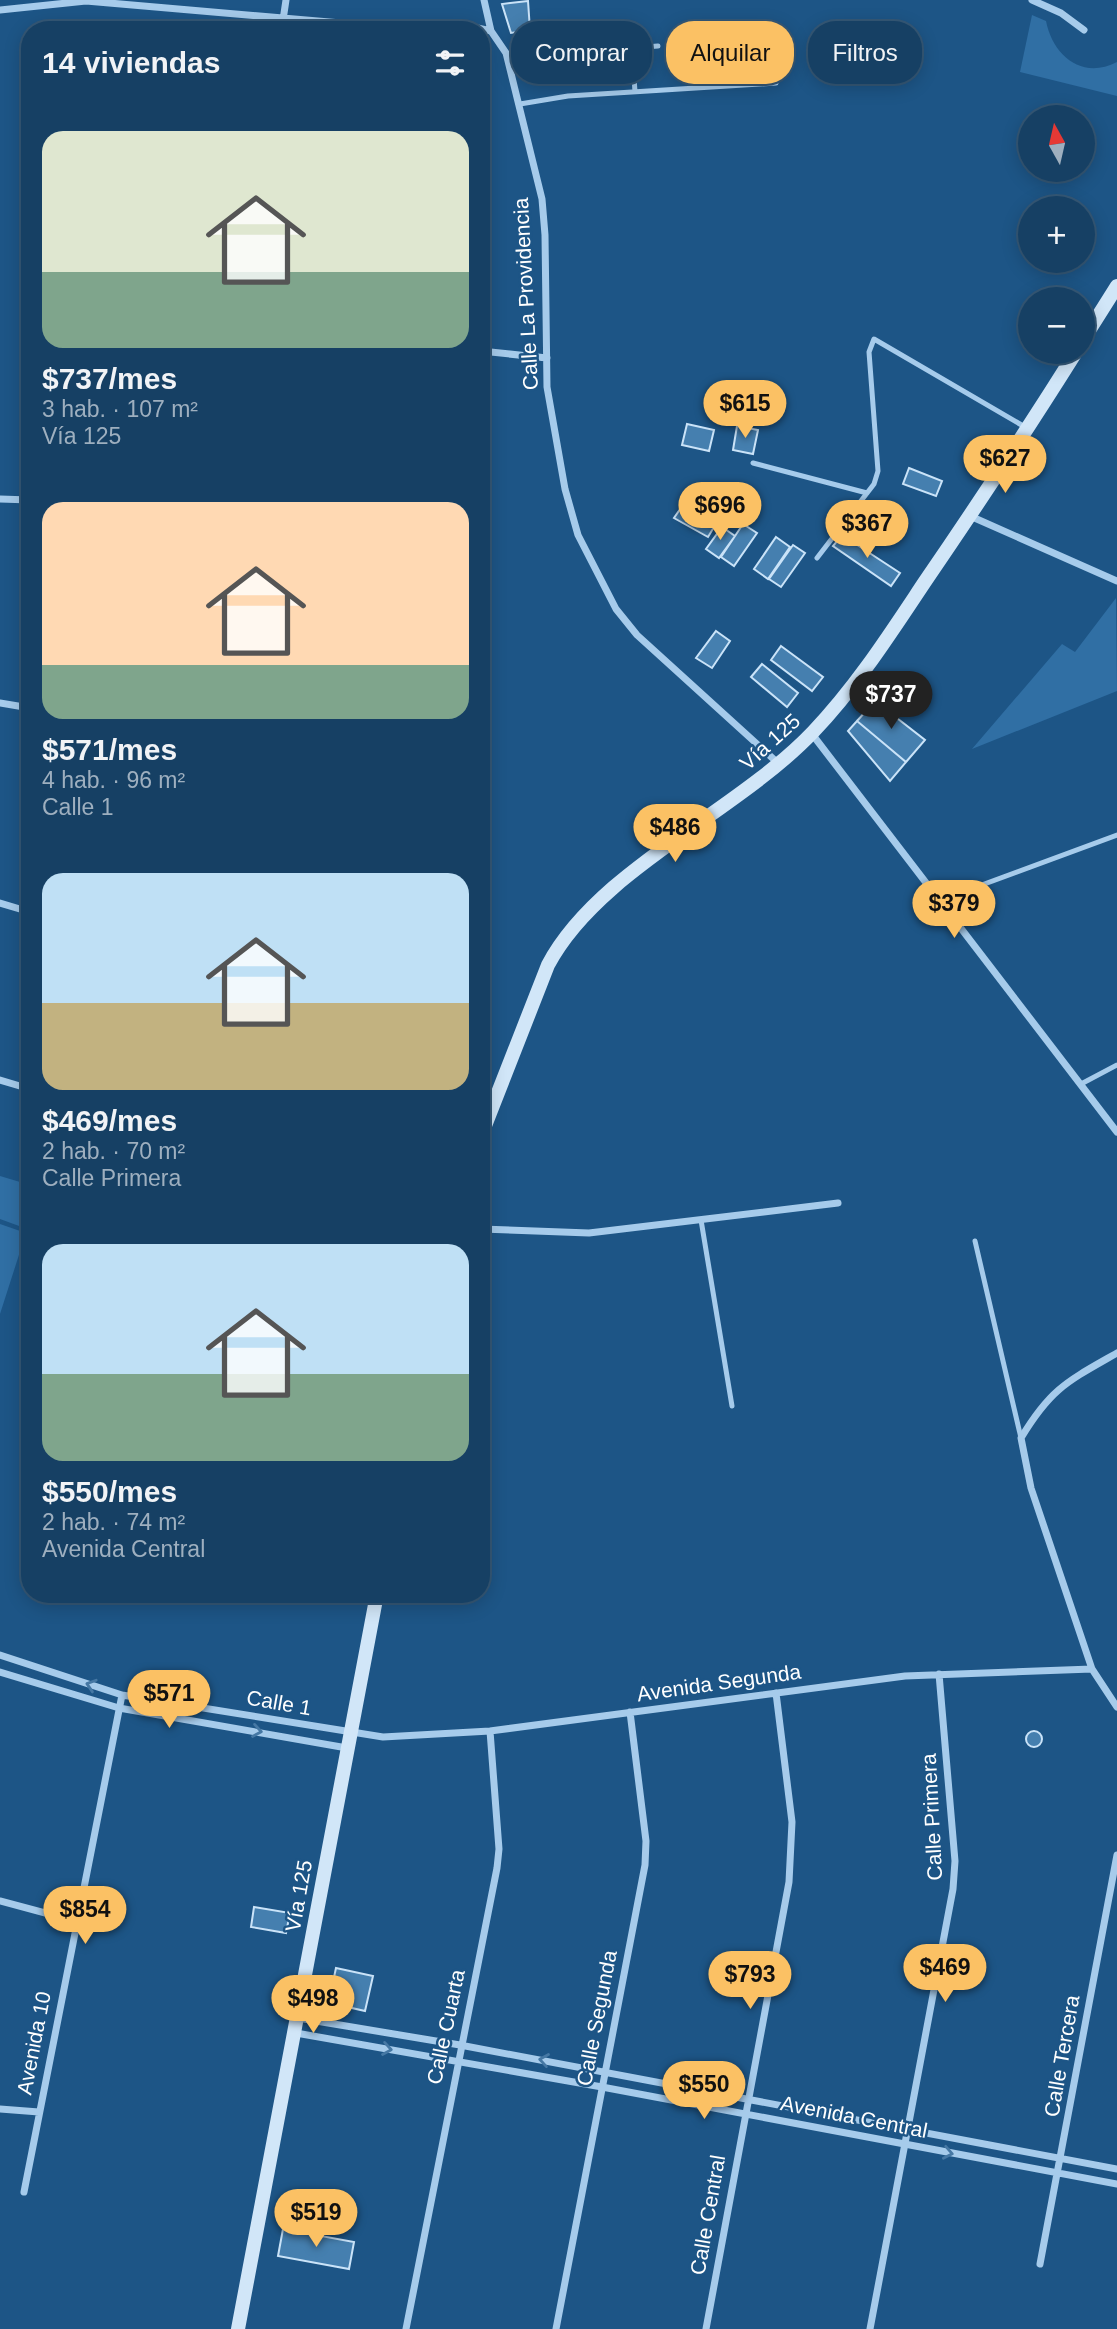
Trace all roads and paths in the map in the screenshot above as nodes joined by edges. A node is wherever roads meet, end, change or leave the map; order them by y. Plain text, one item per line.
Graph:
1 (164, 0) edge
2 (286, 0) edge
3 (484, 0) edge
4 (1032, 0) edge
5 (56, 2) edge
6 (0, 10) edge
7 (163, 10) junction
8 (283, 20) junction
9 (297, 21) edge
10 (489, 21) edge
11 (490, 27) edge
12 (1084, 30) dead end
13 (491, 31) joint
14 (659, 46) dead end
15 (748, 84) edge
16 (635, 92) junction
17 (520, 104) junction
18 (1117, 286) edge
19 (1095, 321) edge
20 (490, 352) edge
21 (547, 358) junction
22 (1068, 364) edge
23 (1028, 428) junction
24 (753, 463) dead end
25 (867, 493) junction
26 (0, 499) edge
27 (21, 500) edge
28 (970, 516) junction
29 (817, 558) dead end
30 (1117, 581) edge
31 (0, 703) edge
32 (21, 706) edge
33 (811, 734) junction
34 (780, 764) junction
35 (1117, 835) edge
36 (941, 900) junction
37 (0, 903) edge
38 (21, 909) edge
39 (1117, 1065) edge
40 (0, 1080) edge
41 (1081, 1084) junction
42 (21, 1086) edge
43 (490, 1113) edge
44 (1117, 1132) edge
45 (838, 1203) dead end
46 (701, 1220) junction
47 (490, 1229) edge
48 (975, 1241) dead end
49 (1117, 1353) edge
50 (733, 1406) dead end
51 (1021, 1438) junction
52 (375, 1603) edge
53 (0, 1655) edge
54 (1092, 1669) junction
55 (0, 1672) edge
56 (939, 1674) junction
57 (776, 1693) junction
58 (122, 1695) junction
59 (1117, 1707) edge
60 (120, 1708) junction
61 (630, 1712) junction
62 (490, 1731) junction
63 (349, 1741) junction
64 (1117, 1855) edge
65 (0, 1901) edge
66 (75, 1921) junction
67 (297, 2026) junction
68 (460, 2045) junction
69 (457, 2060) junction
70 (604, 2071) junction
71 (602, 2087) junction
72 (748, 2099) junction
73 (0, 2109) edge
74 (39, 2112) junction
75 (744, 2115) junction
76 (906, 2128) junction
77 (904, 2144) junction
78 (1061, 2159) junction
79 (1117, 2169) edge
80 (1058, 2174) junction
81 (1117, 2184) edge
82 (24, 2192) dead end
83 (1040, 2264) dead end
84 (238, 2329) edge
85 (406, 2329) edge
86 (556, 2329) edge
87 (706, 2329) edge
88 (870, 2329) edge

1 - 7 lane
2 - 8 street
3 - 10 street
4 - 12 street
5 - 6 street
5 - 7 street
7 - 8 street
8 - 9 street
11 - 13 street
13 - 17 street, Calle La Providencia
14 - 16 lane
15 - 16 lane
16 - 17 lane
17 - 21 street, Calle La Providencia
18 - 19 main road
20 - 21 street
21 - 34 street, Calle La Providencia
22 - 23 main road, Vía 125
23 - 25 lane
23 - 28 main road, Vía 125
24 - 25 lane
25 - 29 lane
26 - 27 street
28 - 30 street
28 - 33 main road, Vía 125
31 - 32 street
33 - 34 main road, Vía 125
33 - 36 street
34 - 43 main road, Vía 125
35 - 36 lane
36 - 41 street
37 - 38 street
39 - 41 lane
40 - 42 street
41 - 44 street
45 - 46 street
46 - 47 street
46 - 50 lane
48 - 51 lane
49 - 51 street
51 - 54 street
52 - 63 main road, Vía 125
58 -> 53 street, Calle 1
54 - 56 street, Avenida Segunda
54 - 59 street
55 - 60 street, Calle 1
56 - 57 street, Avenida Segunda
56 - 76 street, Calle Primera
57 - 61 street, Avenida Segunda
57 - 72 street, Calle Central
58 - 60 street, Avenida 10
58 - 63 street, Calle 1
60 -> 63 street, Calle 1
60 - 66 street, Avenida 10
61 - 62 street, Avenida Segunda
61 - 70 street, Calle Segunda
62 - 63 street, Avenida Segunda
62 - 68 street, Calle Cuarta
63 - 67 main road, Vía 125
64 - 78 street, Calle Tercera
65 - 66 street
66 - 74 street, Avenida 10
67 - 68 street, Avenida Central
67 -> 69 street, Avenida Central
67 - 84 main road, Vía 125
68 - 69 street, Calle Cuarta
70 -> 68 street, Avenida Central
69 - 71 street, Avenida Central
69 - 85 street, Calle Cuarta
70 - 71 street, Calle Segunda
70 - 72 street, Avenida Central
71 - 75 street, Avenida Central
71 - 86 street, Calle Segunda
72 - 75 street, Calle Central
72 - 76 street, Avenida Central
73 - 74 street
74 - 82 street, Avenida 10
75 - 77 street, Avenida Central
75 - 87 street, Calle Central
76 - 77 street, Calle Primera
76 - 78 street, Avenida Central
77 -> 80 street, Avenida Central
77 - 88 street, Calle Primera
78 - 79 street, Avenida Central
78 - 80 street, Calle Tercera
80 - 81 street, Avenida Central
80 - 83 street, Calle Tercera

